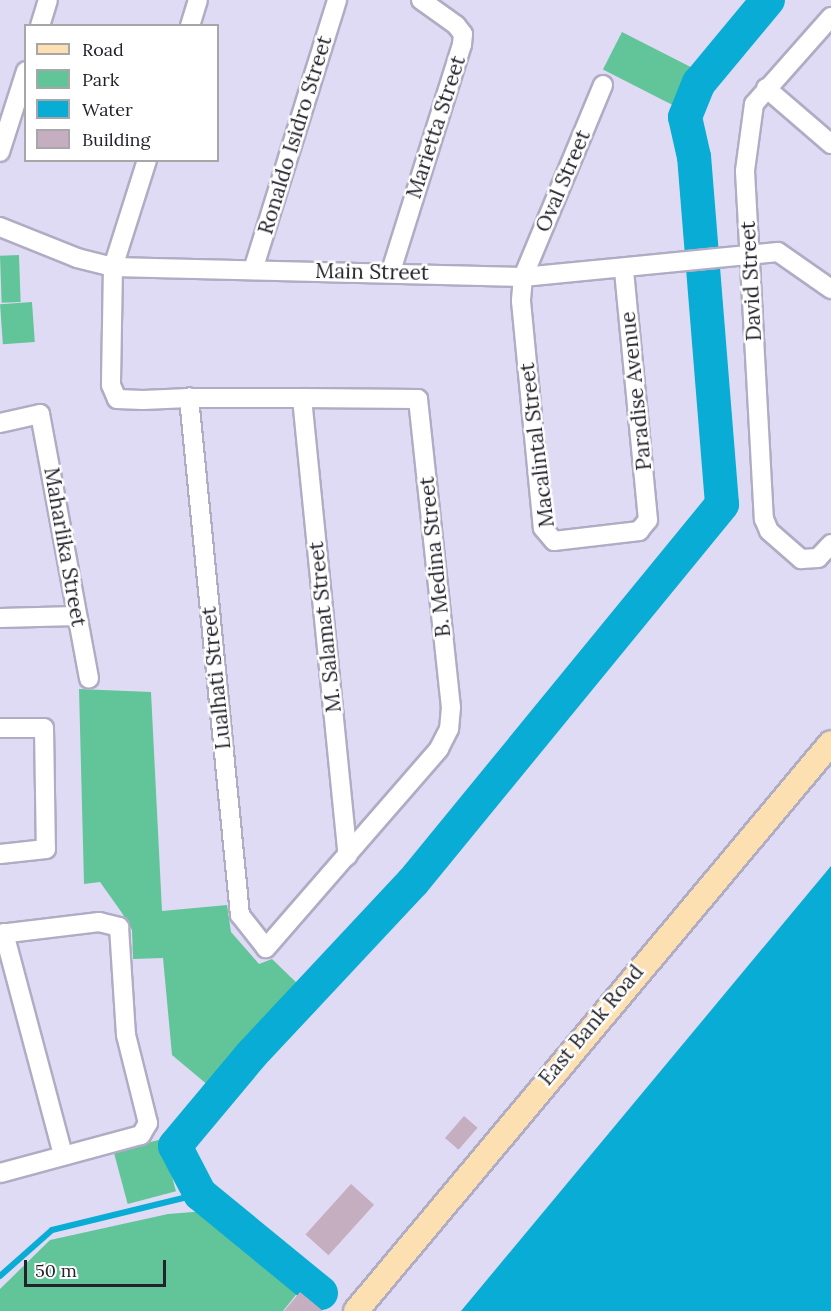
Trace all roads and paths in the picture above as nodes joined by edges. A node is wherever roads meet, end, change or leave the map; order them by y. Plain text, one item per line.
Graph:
1 (48, 0) edge
2 (198, 0) edge
3 (337, 0) edge
4 (421, 0) edge
5 (831, 17) edge
6 (41, 24) edge
7 (191, 24) edge
8 (24, 77) edge
9 (603, 85) dead end
10 (766, 88) junction
11 (831, 144) edge
12 (0, 152) edge
13 (146, 162) edge
14 (0, 227) edge
15 (750, 253) junction
16 (112, 267) junction
17 (624, 269) junction
18 (253, 270) junction
19 (391, 271) junction
20 (523, 276) junction
21 (831, 289) edge
22 (189, 398) junction
23 (302, 398) junction
24 (0, 423) edge
25 (648, 514) joint
26 (831, 544) edge
27 (77, 616) junction
28 (0, 618) edge
29 (89, 679) dead end
30 (0, 728) edge
31 (831, 743) edge
32 (0, 854) edge
33 (348, 856) junction
34 (2, 933) edge
35 (266, 948) joint
36 (63, 1154) junction
37 (0, 1173) edge
38 (356, 1311) edge

1 - 6 street
2 - 7 street
3 - 18 street, Ronaldo Isidro Street
4 - 19 street, Marietta Street
5 - 10 street, David Street
8 - 12 street
9 - 20 street, Oval Street
10 - 11 street
10 - 15 street, David Street
13 - 16 street
14 - 16 street, Main Street
15 - 17 street, Main Street
15 - 21 street, Main Street
15 - 26 street, David Street
16 - 18 street, Main Street
16 - 22 street, B. Medina Street
17 - 20 street, Main Street
17 - 25 street, Paradise Avenue
18 - 19 street, Main Street
19 - 20 street, Main Street
20 - 25 street, Macalintal Street
22 - 23 street, B. Medina Street
22 - 35 street, Lualhati Street
23 - 33 street, M. Salamat Street
23 - 33 street, B. Medina Street
24 - 27 street, Maharlika Street
27 - 28 street
27 - 29 street, Maharlika Street
30 - 32 street
31 - 38 main road, East Bank Road
33 - 35 street, B. Medina Street
34 - 36 street
34 - 36 street
36 - 37 street

